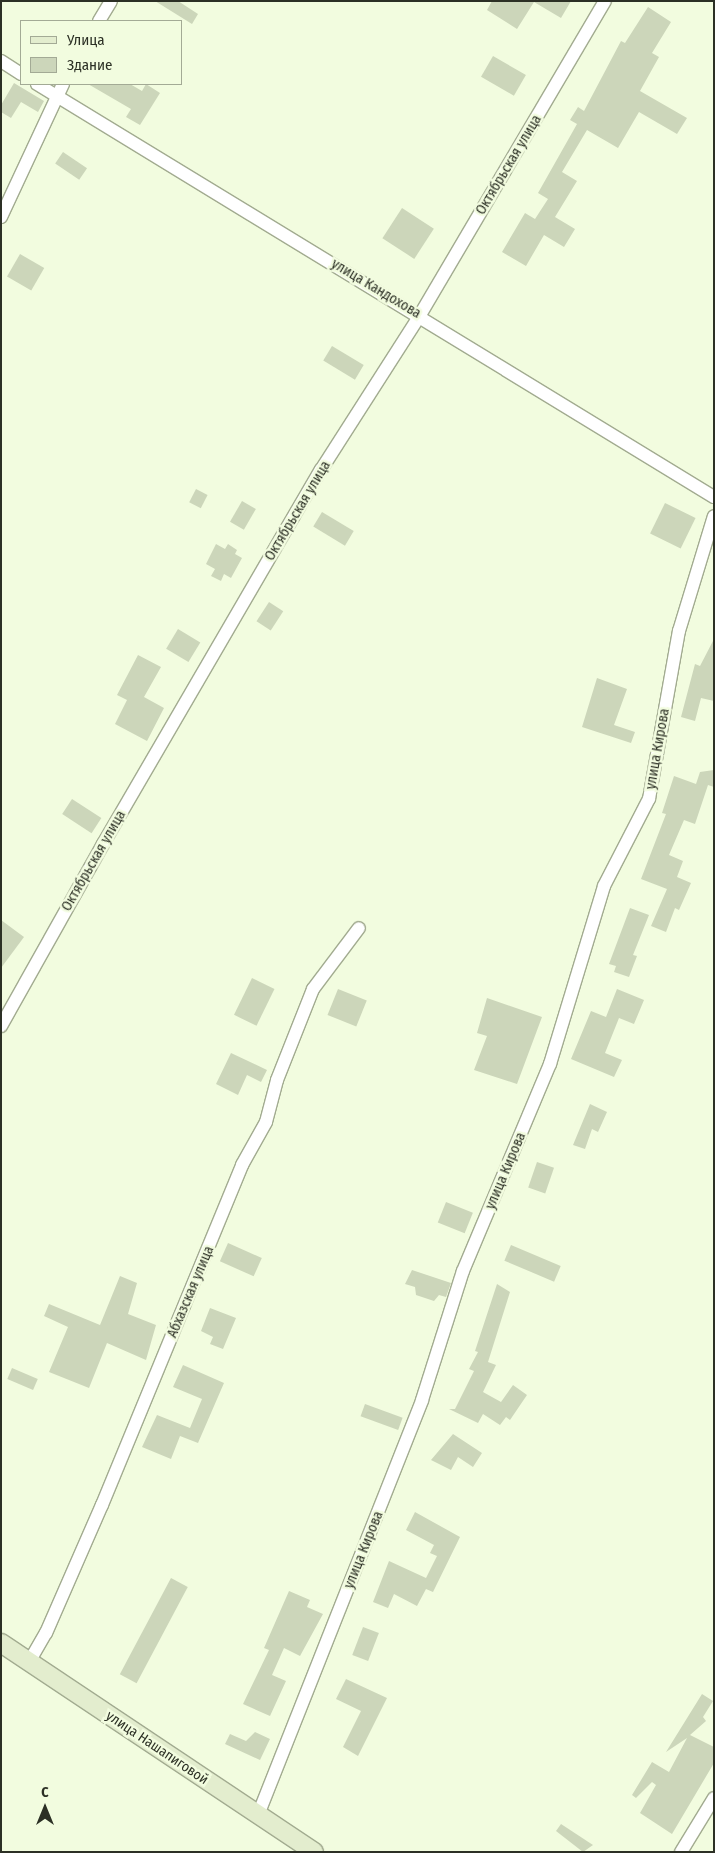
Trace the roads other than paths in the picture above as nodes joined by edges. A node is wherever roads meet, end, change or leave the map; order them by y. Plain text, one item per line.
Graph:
1 (111, 1) edge
2 (605, 1) edge
3 (100, 20) edge
4 (1, 61) edge
5 (20, 73) edge
6 (39, 85) edge
7 (62, 85) edge
8 (56, 96) junction
9 (1, 217) edge
10 (420, 315) junction
11 (714, 497) edge
12 (714, 516) edge
13 (360, 928) dead end
14 (1, 1026) edge
15 (1, 1643) edge
16 (30, 1662) junction
17 (714, 1798) edge
18 (258, 1815) junction
19 (314, 1852) edge
20 (681, 1852) edge

1 - 3 street
2 - 10 street, Октябрьская улица
4 - 5 street
6 - 8 street, улица Кандохова
7 - 8 street
8 - 9 street
8 - 10 street, улица Кандохова
10 - 11 street, улица Кандохова
10 - 14 street, Октябрьская улица
12 - 18 street, улица Кирова
13 - 16 street, Абхазская улица
15 - 16 street, улица Нашапиговой
16 - 18 street, улица Нашапиговой
17 - 20 street
18 - 19 street, улица Нашапиговой

